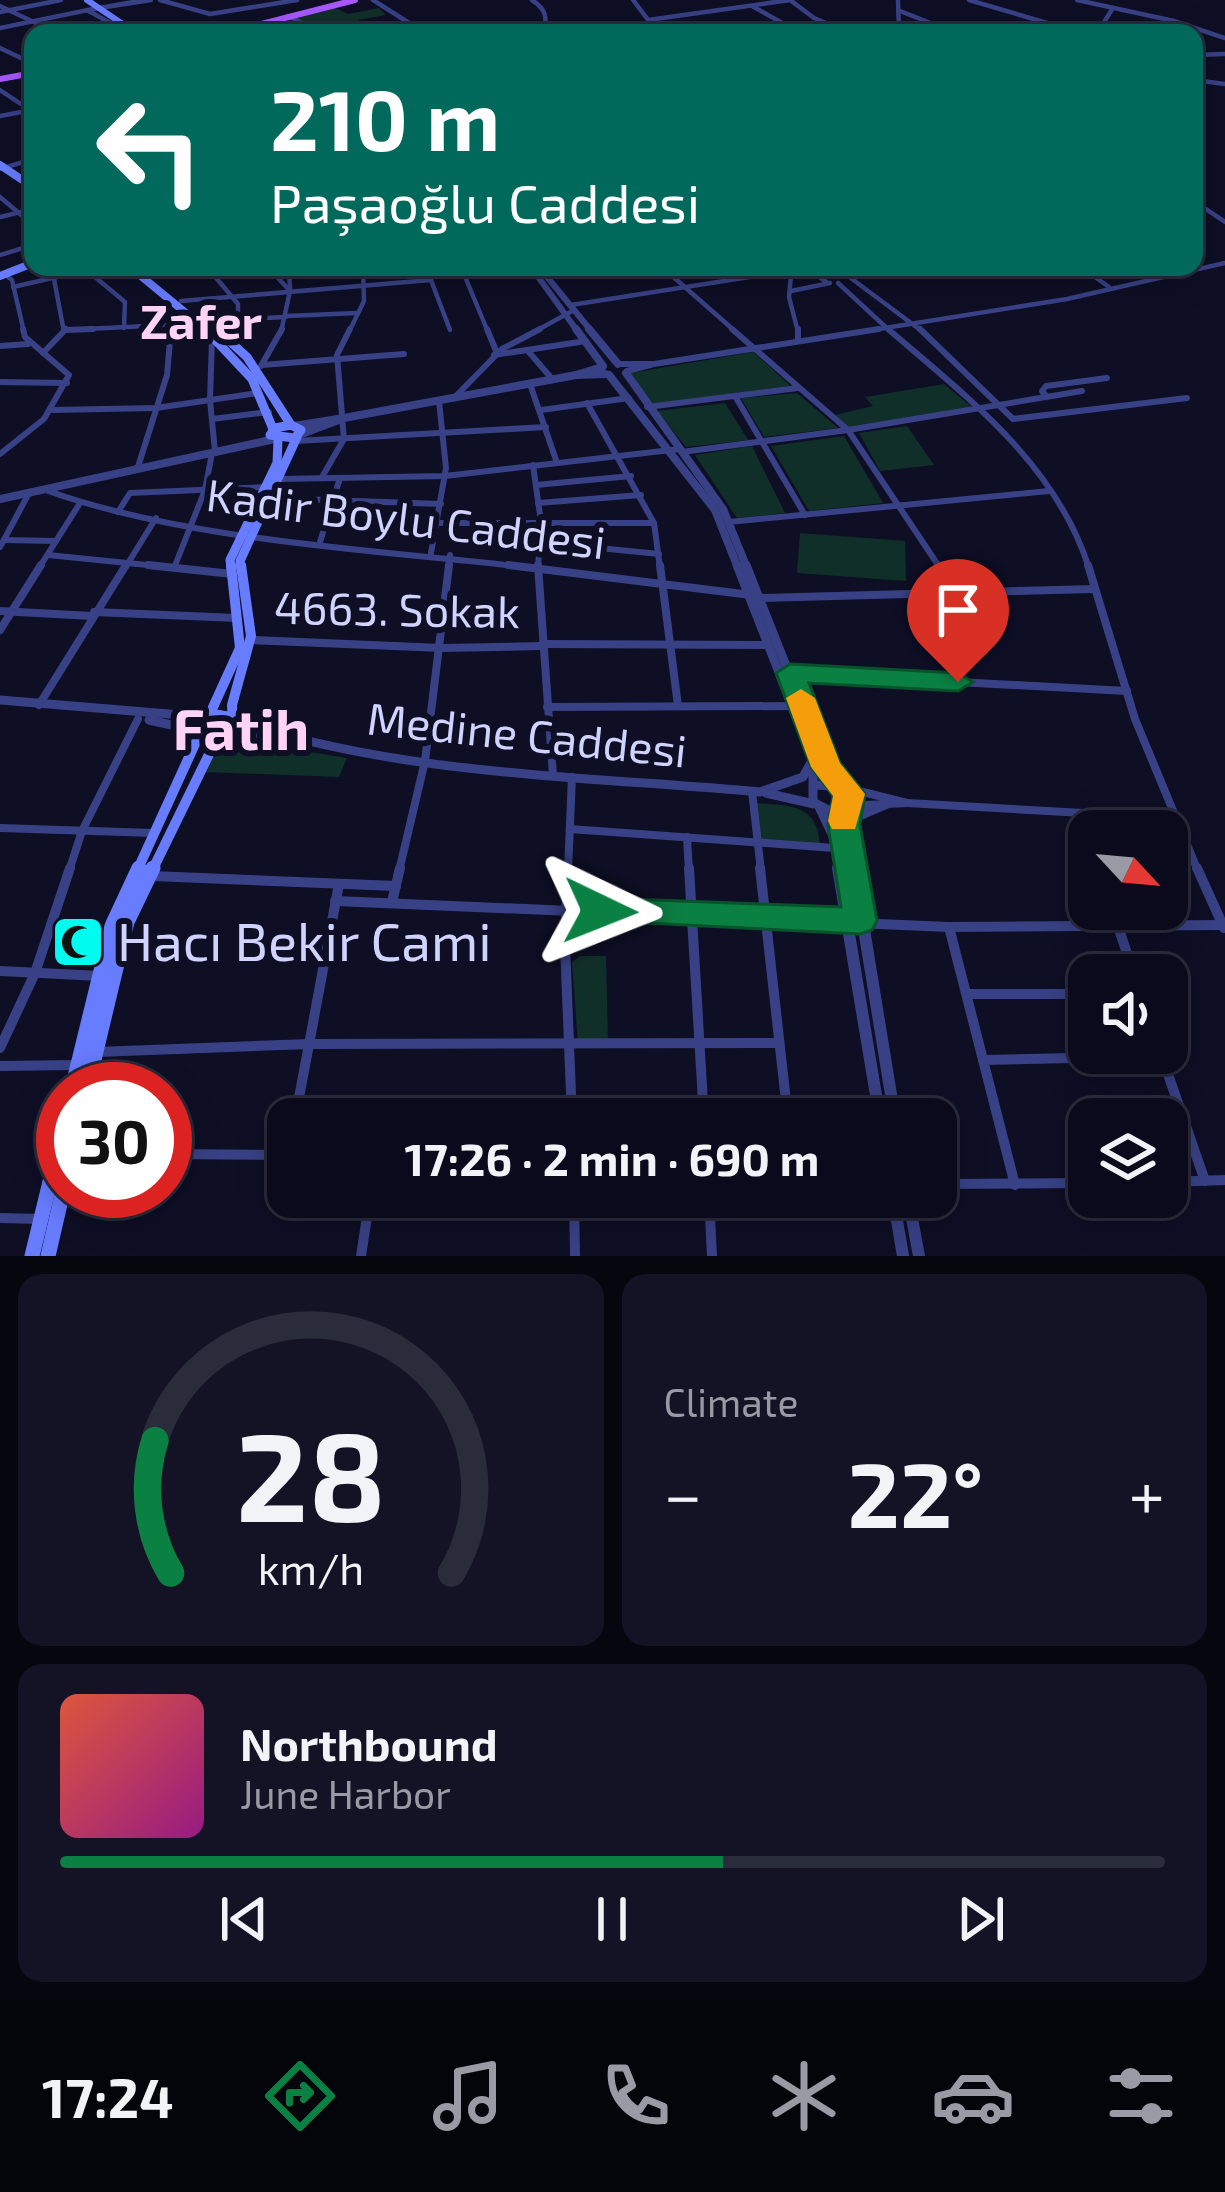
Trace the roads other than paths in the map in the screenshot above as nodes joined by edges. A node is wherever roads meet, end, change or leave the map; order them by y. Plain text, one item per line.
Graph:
1 (61, 0) edge
2 (148, 0) edge
3 (160, 0) edge
4 (297, 0) edge
5 (352, 0) edge
6 (373, 0) edge
7 (532, 0) edge
8 (633, 0) edge
9 (898, 0) edge
10 (968, 0) edge
11 (1077, 0) edge
12 (50, 1) edge
13 (1067, 1) edge
14 (751, 5) junction
15 (96, 6) edge
16 (0, 9) edge
17 (1110, 9) junction
18 (9, 10) junction
19 (900, 11) junction
20 (288, 16) junction
21 (648, 20) junction
22 (32, 21) junction
23 (109, 23) joint
24 (39, 24) edge
25 (104, 24) edge
26 (123, 24) edge
27 (257, 24) edge
28 (257, 24) edge
29 (304, 24) edge
30 (406, 24) edge
31 (546, 24) edge
32 (651, 24) edge
33 (784, 24) edge
34 (827, 24) edge
35 (899, 24) edge
36 (933, 24) edge
37 (1050, 24) edge
38 (1106, 24) edge
39 (1169, 24) edge
40 (0, 28) edge
41 (0, 48) edge
42 (19, 57) junction
43 (24, 57) edge
44 (0, 59) edge
45 (0, 197) edge
46 (24, 211) edge
47 (18, 212) junction
48 (0, 217) edge
49 (24, 217) edge
50 (3, 276) edge
51 (62, 276) edge
52 (94, 276) edge
53 (142, 276) edge
54 (153, 276) edge
55 (214, 276) edge
56 (276, 276) edge
57 (289, 276) edge
58 (364, 276) edge
59 (429, 276) edge
60 (465, 276) edge
61 (543, 276) edge
62 (672, 276) edge
63 (770, 276) edge
64 (792, 276) edge
65 (818, 276) edge
66 (850, 276) edge
67 (1094, 276) edge
68 (1163, 276) edge
69 (54, 279) junction
70 (431, 280) junction
71 (856, 280) junction
72 (828, 283) junction
73 (838, 283) junction
74 (364, 285) junction
75 (14, 287) junction
76 (1110, 288) junction
77 (686, 289) junction
78 (290, 291) junction
79 (790, 291) junction
80 (232, 297) junction
81 (16, 298) junction
82 (0, 301) edge
83 (181, 302) junction
84 (571, 310) junction
85 (359, 313) junction
86 (286, 317) junction
87 (238, 320) junction
88 (203, 323) junction
89 (914, 323) junction
90 (172, 326) junction
91 (124, 328) junction
92 (883, 328) junction
93 (66, 330) junction
94 (450, 330) dead end
95 (212, 336) junction
96 (587, 340) junction
97 (797, 341) junction
98 (30, 344) junction
99 (0, 346) edge
100 (753, 347) junction
101 (526, 350) junction
102 (43, 353) junction
103 (404, 354) dead end
104 (495, 354) junction
105 (337, 360) junction
106 (623, 368) junction
107 (259, 369) junction
108 (605, 371) junction
109 (1107, 378) dead end
110 (553, 380) junction
111 (68, 383) junction
112 (530, 384) junction
113 (1072, 384) junction
114 (3, 385) edge
115 (799, 387) junction
116 (1082, 391) junction
117 (258, 393) junction
118 (735, 396) junction
119 (1047, 397) junction
120 (454, 398) junction
121 (631, 398) junction
122 (1187, 398) dead end
123 (210, 400) junction
124 (439, 400) junction
125 (587, 404) junction
126 (998, 405) junction
127 (647, 407) junction
128 (156, 408) junction
129 (1095, 408) junction
130 (51, 410) junction
131 (541, 410) junction
132 (982, 410) junction
133 (269, 412) junction
134 (344, 418) junction
135 (212, 419) junction
136 (546, 427) junction
137 (848, 430) junction
138 (295, 433) junction
139 (274, 435) junction
140 (445, 436) junction
141 (344, 439) junction
142 (761, 441) junction
143 (677, 450) junction
144 (217, 451) junction
145 (0, 454) edge
146 (618, 455) junction
147 (557, 463) junction
148 (533, 465) junction
149 (137, 471) junction
150 (445, 476) junction
151 (631, 476) junction
152 (321, 478) junction
153 (340, 478) junction
154 (536, 485) junction
155 (273, 488) junction
156 (205, 490) junction
157 (48, 491) junction
158 (1049, 491) junction
159 (28, 495) junction
160 (641, 495) junction
161 (334, 498) junction
162 (0, 499) edge
163 (80, 503) junction
164 (538, 503) junction
165 (441, 504) junction
166 (896, 506) junction
167 (118, 512) junction
168 (805, 515) junction
169 (156, 518) junction
170 (729, 522) junction
171 (438, 523) junction
172 (541, 523) junction
173 (654, 523) junction
174 (191, 524) junction
175 (248, 534) junction
176 (2, 541) edge
177 (56, 541) junction
178 (320, 542) junction
179 (539, 542) junction
180 (431, 553) junction
181 (659, 554) junction
182 (48, 555) junction
183 (450, 555) junction
184 (123, 563) junction
185 (538, 568) junction
186 (174, 569) junction
187 (235, 574) junction
188 (662, 586) junction
189 (1094, 589) junction
190 (956, 593) junction
191 (756, 596) junction
192 (0, 611) edge
193 (12, 612) junction
194 (93, 614) junction
195 (244, 618) junction
196 (0, 630) edge
197 (251, 640) junction
198 (542, 645) junction
199 (671, 645) junction
200 (770, 645) junction
201 (442, 648) junction
202 (790, 673) junction
203 (1126, 691) junction
204 (0, 703) edge
205 (39, 705) junction
206 (678, 706) junction
207 (794, 706) junction
208 (548, 707) junction
209 (207, 716) junction
210 (231, 718) junction
211 (138, 719) junction
212 (199, 732) junction
213 (220, 735) junction
214 (288, 738) junction
215 (813, 759) junction
216 (425, 761) junction
217 (554, 776) junction
218 (572, 777) junction
219 (815, 787) junction
220 (841, 787) junction
221 (756, 792) junction
222 (907, 803) junction
223 (887, 804) junction
224 (817, 806) junction
225 (845, 807) junction
226 (1170, 810) edge
227 (1068, 812) edge
228 (0, 828) edge
229 (570, 829) junction
230 (82, 831) junction
231 (155, 833) junction
232 (845, 836) junction
233 (687, 837) junction
234 (758, 842) junction
235 (835, 848) junction
236 (1188, 850) edge
237 (141, 876) junction
238 (339, 884) junction
239 (396, 886) junction
240 (335, 901) junction
241 (392, 903) junction
242 (566, 910) junction
243 (692, 914) junction
244 (766, 917) junction
245 (854, 921) junction
246 (1068, 926) edge
247 (950, 927) junction
248 (1188, 927) edge
249 (1224, 928) edge
250 (0, 971) edge
251 (35, 973) junction
252 (100, 976) junction
253 (967, 994) junction
254 (1068, 994) edge
255 (779, 1043) junction
256 (309, 1044) junction
257 (700, 1044) junction
258 (568, 1045) junction
259 (0, 1048) edge
260 (85, 1056) junction
261 (1068, 1058) edge
262 (983, 1060) junction
263 (83, 1062) edge
264 (85, 1062) edge
265 (0, 1066) edge
266 (1168, 1074) edge
267 (299, 1098) edge
268 (571, 1098) edge
269 (703, 1098) edge
270 (786, 1098) edge
271 (877, 1098) edge
272 (891, 1098) edge
273 (192, 1154) edge
274 (267, 1155) edge
275 (1225, 1180) edge
276 (1188, 1181) edge
277 (1205, 1181) junction
278 (957, 1184) edge
279 (1068, 1184) edge
280 (1015, 1185) junction
281 (0, 1218) edge
282 (57, 1218) edge
283 (367, 1218) edge
284 (574, 1218) edge
285 (710, 1218) edge
286 (897, 1218) edge
287 (912, 1218) edge
288 (41, 1219) joint
289 (32, 1256) edge
290 (48, 1256) edge
291 (362, 1256) edge
292 (575, 1256) edge
293 (712, 1256) edge
294 (903, 1256) edge
295 (919, 1256) edge

1 - 12 street
2 - 15 street
3 - 4 street
5 - 20 main road
5 - 28 main road
6 - 30 street
7 - 31 street
8 - 21 street
9 - 19 street
10 - 37 street
11 - 17 street
12 - 18 street
13 - 17 street
14 - 21 street
14 - 33 street
14 - 34 street
15 - 22 street
15 - 23 street
15 - 26 main road
16 - 18 street
17 - 38 street
17 - 39 street
18 - 22 street
19 - 35 street
19 - 36 street
20 - 27 main road
20 - 29 street
21 - 32 street
22 - 24 street
22 - 40 street
23 - 25 street
41 - 42 street
42 - 43 street
42 - 44 street
45 - 47 street
46 - 47 street
47 - 48 street
47 - 49 street
50 - 75 street
51 - 69 street
52 - 91 street
53 - 88 main road
54 - 83 main road
55 - 80 street
56 - 78 street
57 - 78 street
58 - 74 street
59 - 70 street
60 - 104 street
61 - 84 street
62 - 77 street
63 - 77 street
64 - 79 street
65 - 72 street
66 - 71 street
67 - 76 street
68 - 76 street
69 - 75 street
69 - 93 street
70 - 74 street
70 - 94 street
71 - 73 street
71 - 89 street
72 - 73 street
72 - 79 street
73 - 92 street
74 - 78 street
74 - 85 street
75 - 81 street
76 - 89 street
77 - 84 street
77 - 100 street
78 - 80 street
78 - 86 street
79 - 97 street
80 - 83 street
80 - 87 street
81 - 82 street
81 - 98 street
83 - 88 main road
84 - 96 street
84 - 104 street
84 - 106 street
85 - 86 street
85 - 105 street
86 - 87 street
86 - 107 street
87 - 88 street
88 - 90 street
88 - 95 main road
88 - 107 main road
89 - 92 street
89 - 126 street
90 - 91 street
90 - 128 street
91 - 93 street
92 - 97 street
92 - 132 street
93 - 102 street
95 - 117 main road
95 - 123 street
96 - 101 street
96 - 108 street
97 - 100 street
98 - 99 street
98 - 102 street
100 - 106 street
100 - 115 street
101 - 104 street
101 - 110 street
102 - 111 street
103 - 105 street
104 - 120 street
105 - 107 street
105 - 134 street
106 - 108 street
106 - 127 street
107 - 138 main road
108 - 110 street
108 - 121 street
109 - 113 street
110 - 112 street
111 - 114 street
111 - 130 street
112 - 120 street
112 - 131 street
113 - 116 street
113 - 119 street
115 - 118 street
115 - 137 street
116 - 119 street
116 - 129 street
117 - 123 street
117 - 133 main road
118 - 127 street
118 - 142 street
119 - 126 street
120 - 124 street
121 - 125 street
121 - 143 street
122 - 129 street
123 - 128 street
123 - 135 street
124 - 134 street
124 - 140 street
125 - 131 street
125 - 146 street
126 - 129 street
126 - 132 street
127 - 143 street
128 - 130 street
128 - 149 street
130 - 145 street
131 - 136 street
132 - 137 street
132 - 158 street
133 - 135 street
133 - 139 main road
134 - 138 street
134 - 141 street
135 - 144 street
136 - 140 street
136 - 147 street
137 - 142 street
137 - 166 street
138 - 139 main road
138 - 141 street
138 - 155 main road
139 - 144 street
139 - 155 main road
140 - 141 street
140 - 150 street
141 - 152 street
142 - 143 street
142 - 168 street
143 - 146 street
143 - 170 street
143 - 191 street
144 - 149 street
144 - 156 street
146 - 147 street
146 - 151 street
147 - 148 street
148 - 150 street
148 - 154 street
149 - 157 street
150 - 153 street
150 - 165 street
151 - 154 street
151 - 160 street
152 - 153 street
152 - 155 street
153 - 161 street
154 - 164 street
155 - 156 street
155 - 161 street
155 - 175 main road
156 - 167 street
156 - 174 street
157 - 159 street
157 - 163 street, Kadir Boylu Caddesi
158 - 166 street
158 - 189 street
159 - 162 street
159 - 176 street
160 - 164 street
160 - 173 street
161 - 165 street
161 - 178 street
163 - 167 street, Kadir Boylu Caddesi
163 - 177 street
164 - 172 street
165 - 171 street
166 - 168 street
166 - 190 street
167 - 169 street, Kadir Boylu Caddesi
168 - 170 street
169 - 174 street, Kadir Boylu Caddesi
169 - 184 street
170 - 191 street
171 - 172 street
171 - 180 street
172 - 173 street
172 - 179 street
173 - 181 street
174 - 175 street, Kadir Boylu Caddesi
174 - 186 street
175 - 178 street, Kadir Boylu Caddesi
175 - 187 main road
176 - 177 street
177 - 182 street
178 - 180 street, Kadir Boylu Caddesi
179 - 181 street
179 - 185 street
180 - 183 street, Kadir Boylu Caddesi
181 - 188 street
182 - 184 street
182 - 193 street
183 - 185 street, Kadir Boylu Caddesi
183 - 201 street
184 - 186 street
184 - 194 street
185 - 188 street, Kadir Boylu Caddesi
185 - 198 street
186 - 187 street
187 - 195 main road
188 - 191 street, Kadir Boylu Caddesi
188 - 199 street
189 - 190 street, Kadir Boylu Caddesi
189 - 203 street
190 - 191 street, Kadir Boylu Caddesi
191 - 200 street
191 - 202 street
192 - 193 street
193 - 194 street
193 - 196 street
194 - 195 street
194 - 205 street
195 - 197 main road
195 - 209 main road
197 - 201 street, 4663. Sokak
197 - 210 main road
198 - 199 street, 4663. Sokak
198 - 201 street, 4663. Sokak
198 - 208 street
199 - 200 street, 4663. Sokak
199 - 206 street
200 - 207 street
201 - 216 street
202 - 203 street
202 - 220 street
203 - 226 street
204 - 205 street
204 - 211 street
205 - 209 street
206 - 207 street
206 - 208 street
207 - 215 street
208 - 217 street
209 - 210 main road
209 - 212 main road
210 - 213 main road
210 - 214 street, Medine Caddesi
211 - 212 street
211 - 230 street
212 - 213 main road
212 - 231 main road
213 - 214 street, Medine Caddesi
213 - 237 main road
214 - 216 street, Medine Caddesi
215 - 219 street
215 - 221 street
216 - 217 street, Medine Caddesi
216 - 239 street
217 - 218 street, Medine Caddesi
218 - 221 street, Medine Caddesi
218 - 229 street
219 - 220 street, Medine Caddesi
219 - 221 street, Medine Caddesi
219 - 224 street
220 - 222 street
220 - 225 street
221 - 224 street, Medine Caddesi
221 - 234 street
222 - 223 street
222 - 227 street
223 - 225 street
223 - 232 street
224 - 225 street, Medine Caddesi
224 - 235 street
225 - 232 street
228 - 230 street
229 - 233 street
229 - 242 street
230 - 231 street
230 - 251 street
231 - 237 main road
232 - 245 street
233 - 234 street
233 - 243 street
234 - 235 street
234 - 244 street
235 - 245 street
236 - 249 street
237 - 238 street
237 - 252 main road
237 - 260 main road
238 - 239 street
238 - 240 street
239 - 241 street
240 - 241 street
240 - 256 street
241 - 242 street
242 - 243 street
242 - 258 street
243 - 244 street
243 - 257 street
244 - 245 street
244 - 255 street
245 - 247 street
245 - 271 street
245 - 272 street
246 - 247 street
247 - 253 street
248 - 249 street
250 - 251 street
251 - 252 street
251 - 259 street
252 - 260 main road
253 - 254 street
253 - 262 street
255 - 257 street
255 - 270 street
256 - 258 street
256 - 260 street
256 - 267 street
257 - 258 street
257 - 269 street
258 - 268 street
260 - 263 main road
260 - 264 main road
260 - 265 street
261 - 262 street
262 - 280 street
266 - 277 street
273 - 274 street
275 - 277 street
276 - 277 street
278 - 280 street
279 - 280 street
281 - 288 street
282 - 290 main road
283 - 291 street
284 - 292 street
285 - 293 street
286 - 294 street
287 - 295 street
288 - 289 main road

